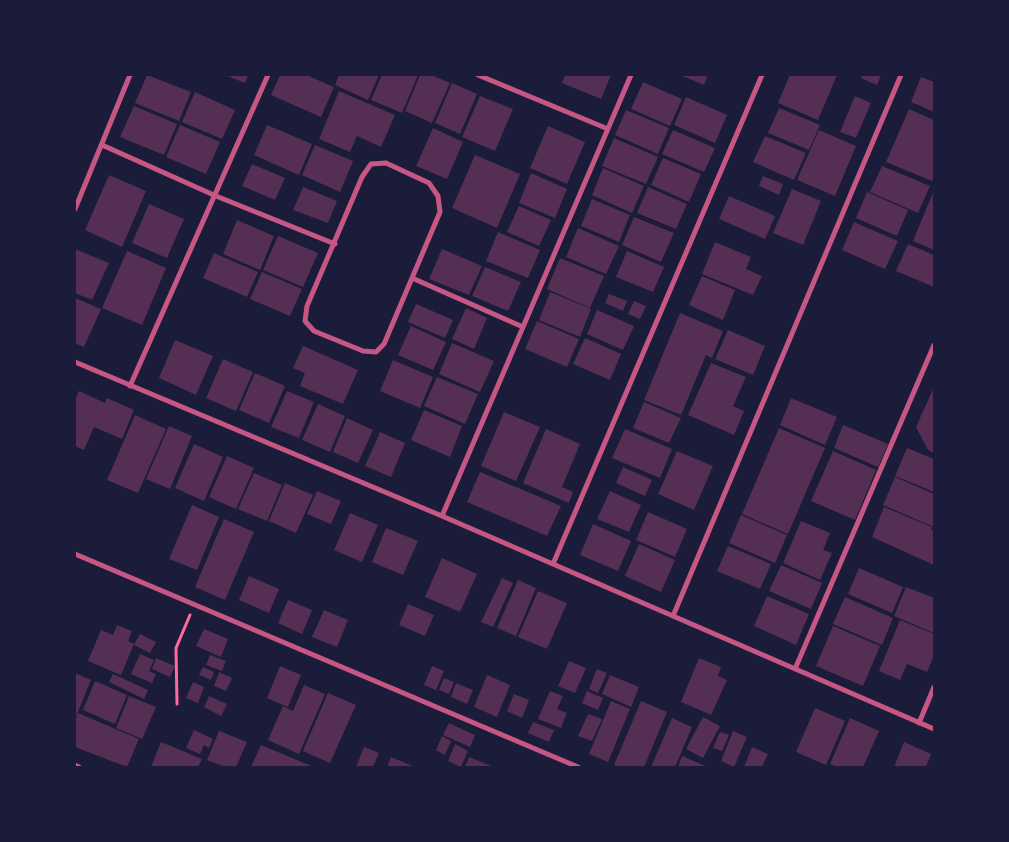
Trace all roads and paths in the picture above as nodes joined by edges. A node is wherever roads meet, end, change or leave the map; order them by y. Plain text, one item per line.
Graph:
1 (130, 75) edge
2 (268, 75) edge
3 (478, 75) edge
4 (630, 75) edge
5 (762, 75) edge
6 (901, 75) edge
7 (608, 129) junction
8 (102, 145) junction
9 (216, 196) junction
10 (75, 209) edge
11 (335, 244) junction
12 (412, 278) junction
13 (523, 326) junction
14 (934, 346) edge
15 (75, 362) edge
16 (130, 386) junction
17 (442, 516) junction
18 (75, 554) edge
19 (553, 564) junction
20 (194, 605) junction
21 (673, 616) junction
22 (795, 669) junction
23 (934, 687) edge
24 (177, 704) dead end
25 (919, 723) junction
26 (934, 729) edge
27 (75, 765) edge
28 (79, 767) edge
29 (578, 767) edge

1 - 8 street
2 - 9 street
3 - 7 street
4 - 7 street
5 - 19 street
6 - 21 street
7 - 13 street
8 - 9 street
8 - 10 street
9 - 11 street
9 - 16 street
11 - 12 street
11 - 12 street
12 - 13 street
13 - 17 street
14 - 22 street
15 - 16 street
16 - 17 street
17 - 19 street
18 - 20 street
19 - 21 street
20 - 24 path
20 - 29 street
21 - 22 street
22 - 25 street
23 - 25 street
25 - 26 street
27 - 28 street

